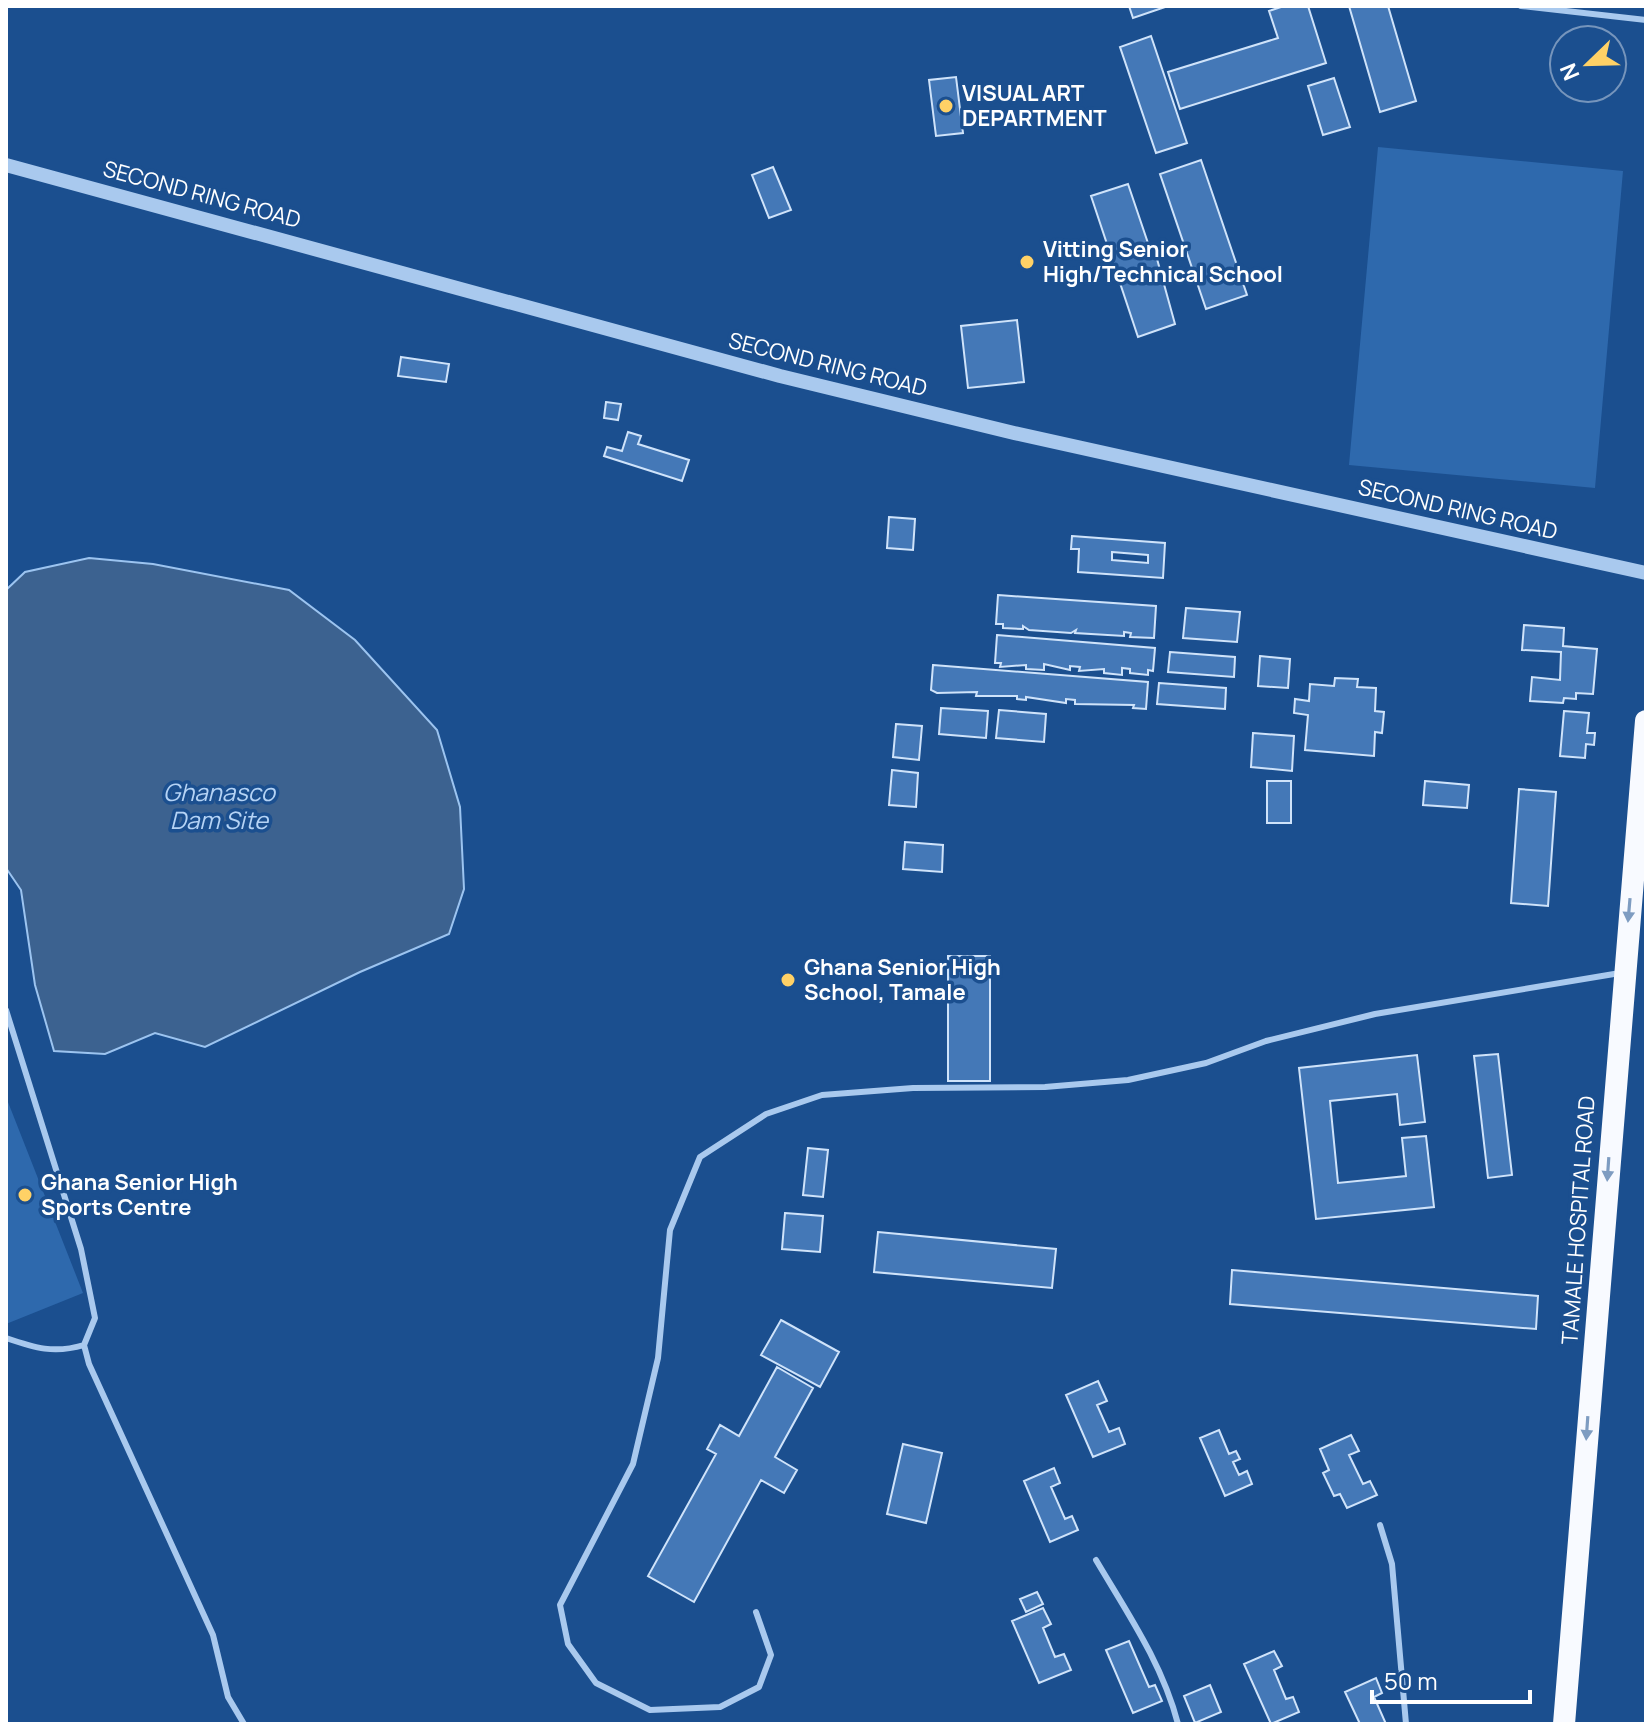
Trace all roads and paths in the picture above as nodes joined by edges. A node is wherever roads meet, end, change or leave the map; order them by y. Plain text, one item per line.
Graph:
1 (1521, 6) edge
2 (1646, 20) edge
3 (6, 165) edge
4 (1646, 573) edge
5 (1646, 721) edge
6 (1623, 973) junction
7 (6, 1010) edge
8 (6, 1338) edge
9 (84, 1345) junction
10 (1380, 1525) dead end
11 (1096, 1560) dead end
12 (756, 1612) dead end
13 (244, 1724) edge
14 (1178, 1724) edge
15 (1406, 1724) edge
16 (1564, 1724) edge

1 - 2 lane
3 - 4 street, SECOND RING ROAD
5 -> 6 highway, TAMALE HOSPITAL ROAD
6 - 12 lane
6 -> 16 highway, TAMALE HOSPITAL ROAD
7 - 9 lane
8 - 9 lane
9 - 13 lane
10 - 15 lane
11 - 14 lane

